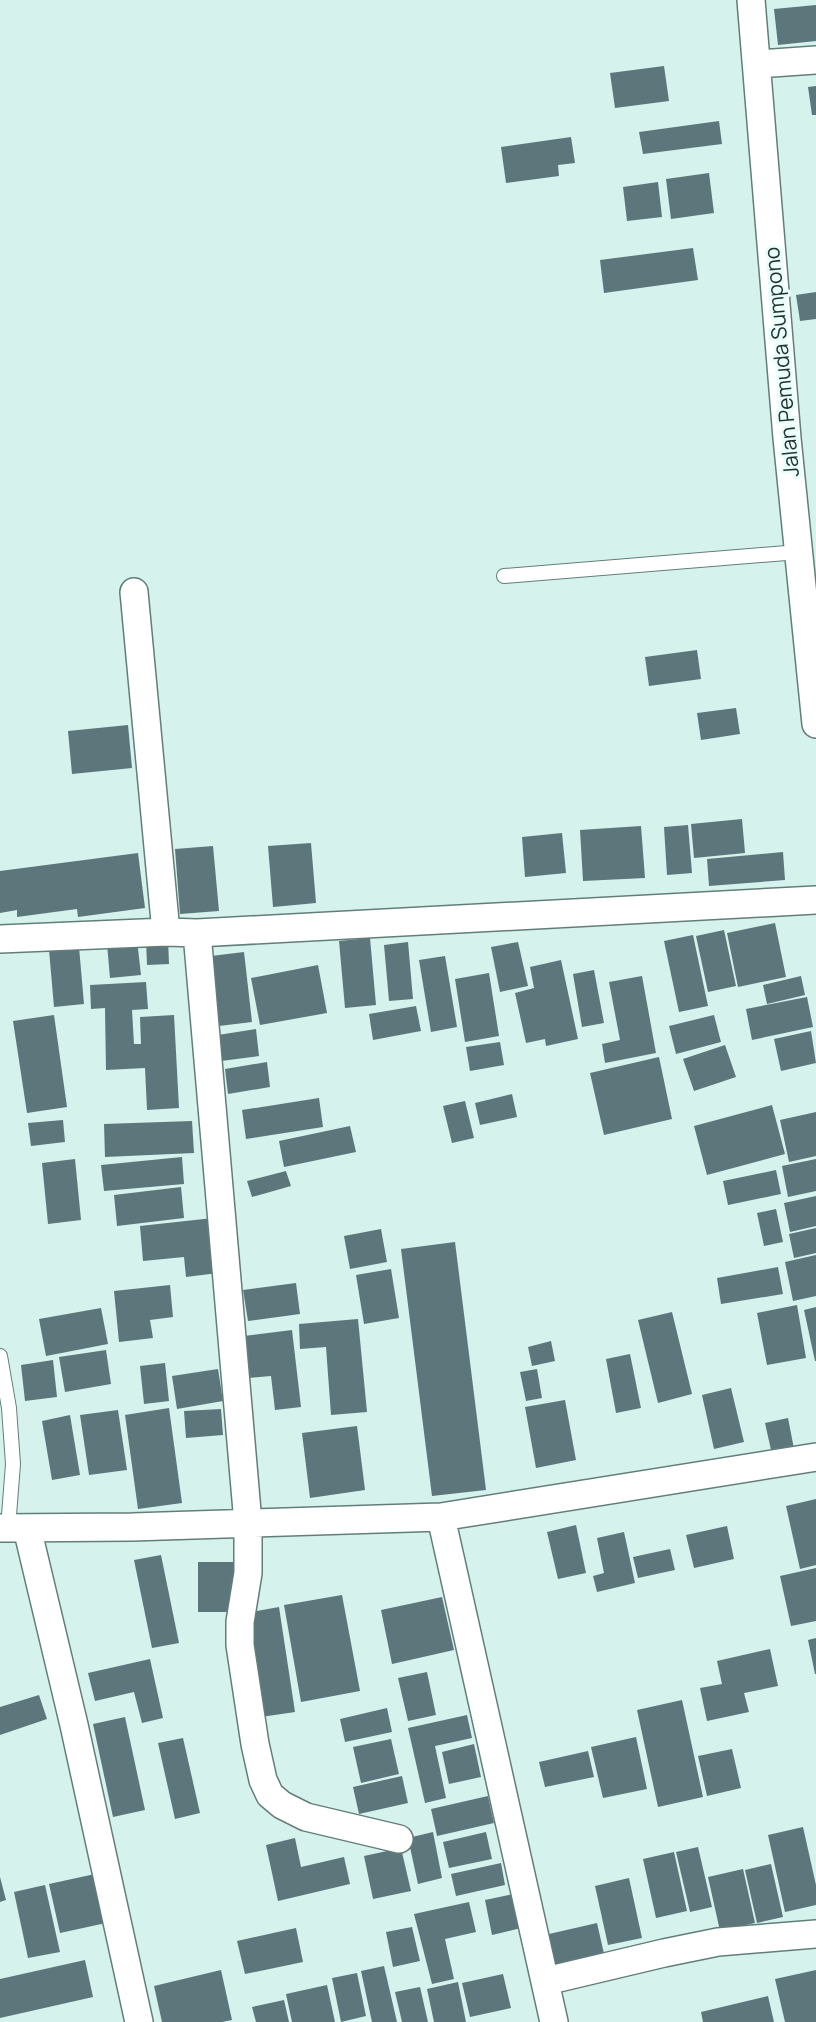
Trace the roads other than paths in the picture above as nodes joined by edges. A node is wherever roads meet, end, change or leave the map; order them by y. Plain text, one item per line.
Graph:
1 (751, 0) edge
2 (816, 60) edge
3 (757, 64) junction
4 (791, 553) junction
5 (504, 576) dead end
6 (134, 592) dead end
7 (812, 651) edge
8 (816, 724) edge
9 (816, 900) edge
10 (166, 932) junction
11 (197, 933) junction
12 (0, 939) edge
13 (0, 1356) edge
14 (816, 1457) edge
15 (441, 1517) junction
16 (248, 1523) junction
17 (12, 1528) edge
18 (399, 1839) dead end
19 (816, 1934) edge
20 (546, 1981) junction
21 (139, 2022) edge
22 (554, 2022) edge

1 - 3 street, Jalan Pemuda Sumpono
2 - 3 street
3 - 4 street, Jalan Pemuda Sumpono
4 - 5 lane
4 - 7 street, Jalan Pemuda Sumpono
6 - 10 street
7 - 8 street, Jalan Pemuda Sumpono
9 - 11 street
10 - 11 street
10 - 12 street
11 - 16 street
13 - 17 lane
14 - 15 street
15 - 16 street
15 - 20 street
16 - 17 street
16 - 18 street
17 - 21 street
19 - 20 street
20 - 22 street

